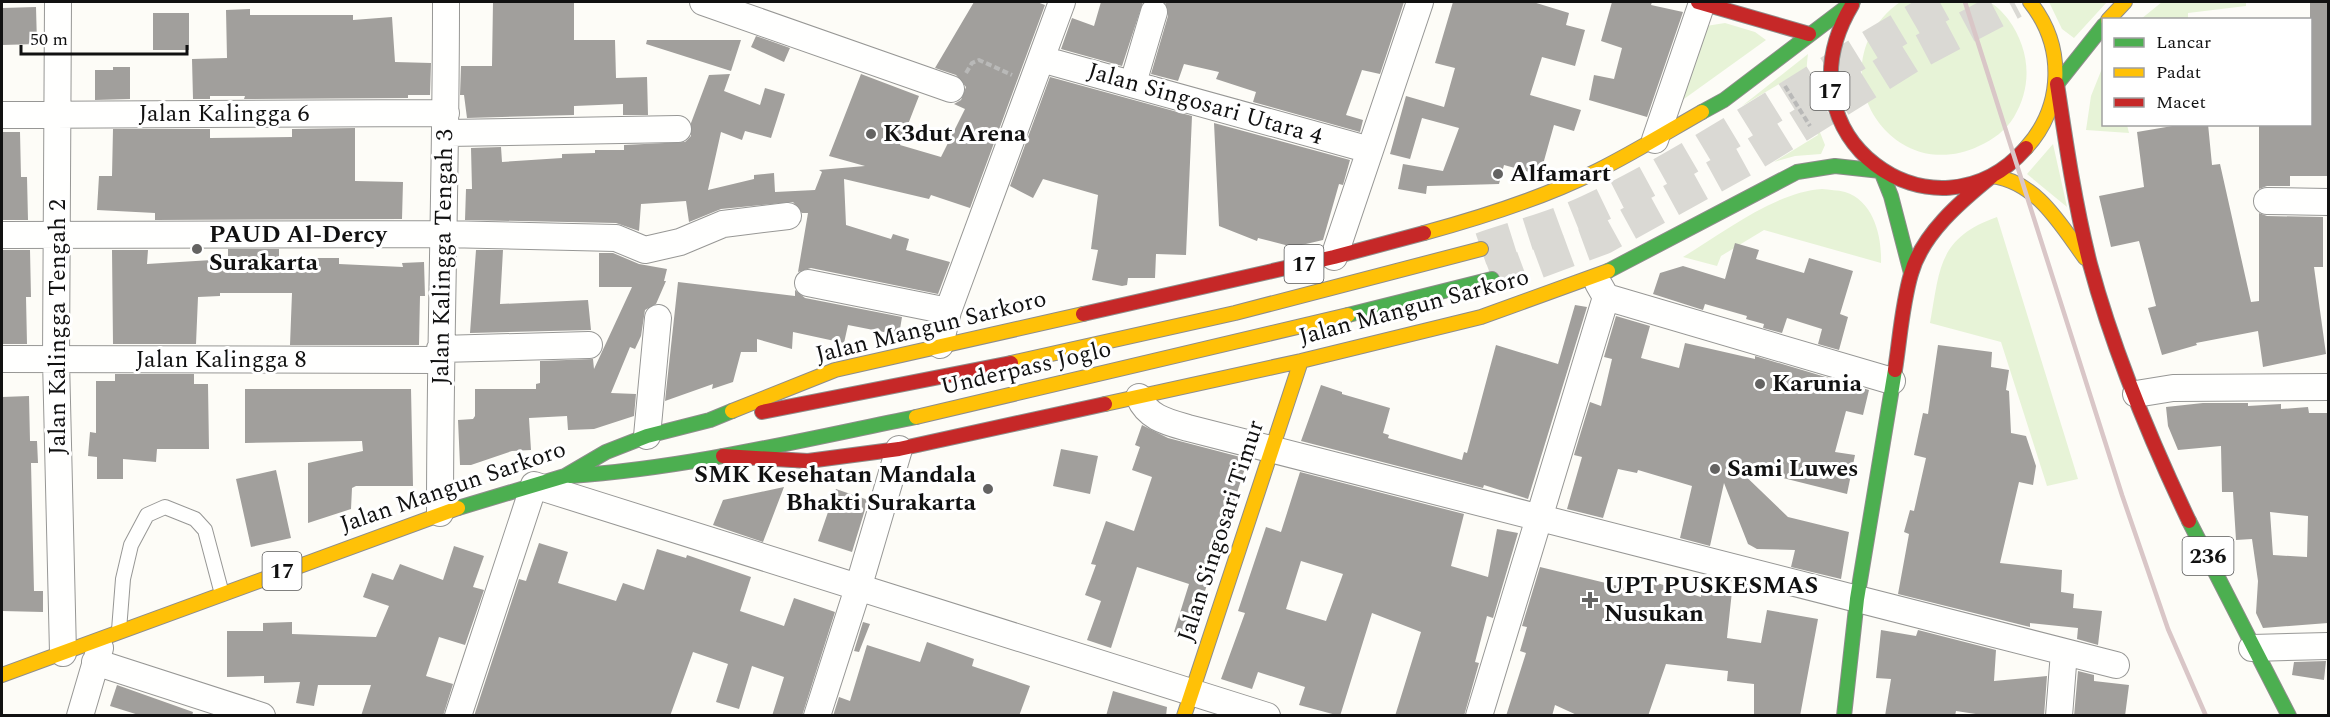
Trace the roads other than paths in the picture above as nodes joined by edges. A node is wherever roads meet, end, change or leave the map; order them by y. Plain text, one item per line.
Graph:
1 (58, 2) edge
2 (446, 2) edge
3 (703, 2) edge
4 (1062, 2) edge
5 (1420, 2) edge
6 (1700, 2) edge
7 (1854, 2) edge
8 (2030, 2) edge
9 (2125, 2) edge
10 (1154, 12) dead end
11 (2110, 18) edge
12 (2102, 26) edge
13 (1809, 34) junction
14 (1041, 59) junction
15 (1133, 83) junction
16 (2057, 84) junction
17 (951, 89) road end
18 (2, 115) edge
19 (58, 115) junction
20 (446, 123) junction
21 (678, 129) dead end
22 (1655, 140) junction
23 (1370, 150) junction
24 (1881, 171) junction
25 (1992, 176) junction
26 (2267, 201) dead end
27 (2328, 202) edge
28 (788, 216) dead end
29 (57, 234) junction
30 (442, 234) junction
31 (2, 235) edge
32 (1481, 249) tunnel mouth
33 (1334, 257) junction
34 (2091, 267) junction
35 (1911, 273) junction
36 (1492, 279) tunnel mouth
37 (808, 283) dead end
38 (1601, 287) junction
39 (948, 312) junction
40 (658, 318) dead end
41 (589, 345) dead end
42 (940, 345) junction
43 (440, 355) junction
44 (2, 359) edge
45 (56, 360) junction
46 (1301, 361) junction
47 (1892, 381) junction
48 (2328, 387) edge
49 (2136, 394) junction
50 (1139, 397) junction
51 (710, 420) junction
52 (647, 436) junction
53 (899, 449) junction
54 (1271, 449) junction
55 (723, 456) junction
56 (566, 476) junction
57 (534, 485) junction
58 (440, 513) junction
59 (1539, 518) junction
60 (859, 585) junction
61 (222, 594) junction
62 (1857, 599) junction
63 (106, 644) junction
64 (2328, 646) edge
65 (2252, 648) junction
66 (2064, 652) junction
67 (63, 653) junction
68 (2116, 665) dead end
69 (2, 675) edge
70 (1188, 704) edge
71 (80, 716) edge
72 (262, 716) edge
73 (458, 716) edge
74 (817, 716) edge
75 (1267, 716) edge
76 (1479, 716) edge
77 (1844, 716) edge
78 (2059, 716) edge
79 (2289, 716) edge

1 - 19 street, Jalan Kalingga Tengah 2
2 - 20 street, Jalan Kalingga Tengah 3
3 - 17 street
4 - 14 street
5 - 23 street
6 - 13 main road
6 - 22 street
7 - 13 main road, Jalan Mangun Sarkoro / 17
7 - 24 main road, 17
8 - 16 main road, 17
9 - 11 main road
10 - 15 street
12 - 16 main road, 17
13 - 22 main road, Jalan Mangun Sarkoro / 17
14 - 15 street, Jalan Singosari Utara 4
14 - 39 street
15 - 23 street, Jalan Singosari Utara 4
16 - 25 main road, 17
16 - 34 main road, 236
18 - 19 street, Jalan Kalingga 6
19 - 20 street, Jalan Kalingga 6
19 - 29 street, Jalan Kalingga Tengah 2
20 - 21 street, Jalan Kalingga 6
20 - 30 street, Jalan Kalingga Tengah 3
22 - 33 main road, Jalan Mangun Sarkoro / 17
23 - 33 street
24 - 25 main road, 17
24 - 35 main road
24 - 38 main road, Jalan Mangun Sarkoro / 17
25 - 34 main road, 236
25 - 35 main road
26 - 27 street
28 - 30 street
29 - 30 street
29 - 31 street
29 - 45 street, Jalan Kalingga Tengah 2
30 - 43 street, Jalan Kalingga Tengah 3
32 - 51 main road, Underpass Joglo
33 - 42 main road, Jalan Mangun Sarkoro / 17
34 - 49 main road, 236
35 - 47 main road
36 - 55 main road, Underpass Joglo
37 - 39 street
38 - 46 main road, Jalan Mangun Sarkoro / 17
38 - 47 street
38 - 59 street
39 - 42 street
40 - 52 street
41 - 43 street, Jalan Kalingga 8
42 - 51 main road, Jalan Mangun Sarkoro / 17
43 - 45 street, Jalan Kalingga 8
43 - 58 street, Jalan Kalingga Tengah 3
44 - 45 street, Jalan Kalingga 8
45 - 67 street, Jalan Kalingga Tengah 2
46 - 50 main road, Jalan Mangun Sarkoro / 17
46 - 54 main road, Jalan Singosari Timur
47 - 62 main road
48 - 49 street
49 - 65 main road, 236
50 - 53 main road, Jalan Mangun Sarkoro / 17
50 - 54 street
51 - 52 main road, Jalan Mangun Sarkoro / 17
52 - 56 main road, Jalan Mangun Sarkoro / 17
53 - 55 main road, Jalan Mangun Sarkoro / 17
53 - 60 street
54 - 59 street
54 - 70 main road, Jalan Singosari Timur
55 - 56 main road, Underpass Joglo
56 - 57 main road, Jalan Mangun Sarkoro / 17
57 - 58 main road, Jalan Mangun Sarkoro / 17
57 - 60 street
57 - 73 street
58 - 61 main road, Jalan Mangun Sarkoro / 17
59 - 62 street
59 - 76 street
60 - 70 street
60 - 74 street
61 - 63 main road, Jalan Mangun Sarkoro / 17
61 - 63 lane
62 - 66 street
62 - 77 main road
63 - 67 main road, Jalan Mangun Sarkoro / 17
63 - 71 street
63 - 72 street
64 - 65 street
65 - 79 main road, 236
66 - 68 street
66 - 78 street
67 - 69 main road, Jalan Mangun Sarkoro / 17
70 - 75 street

